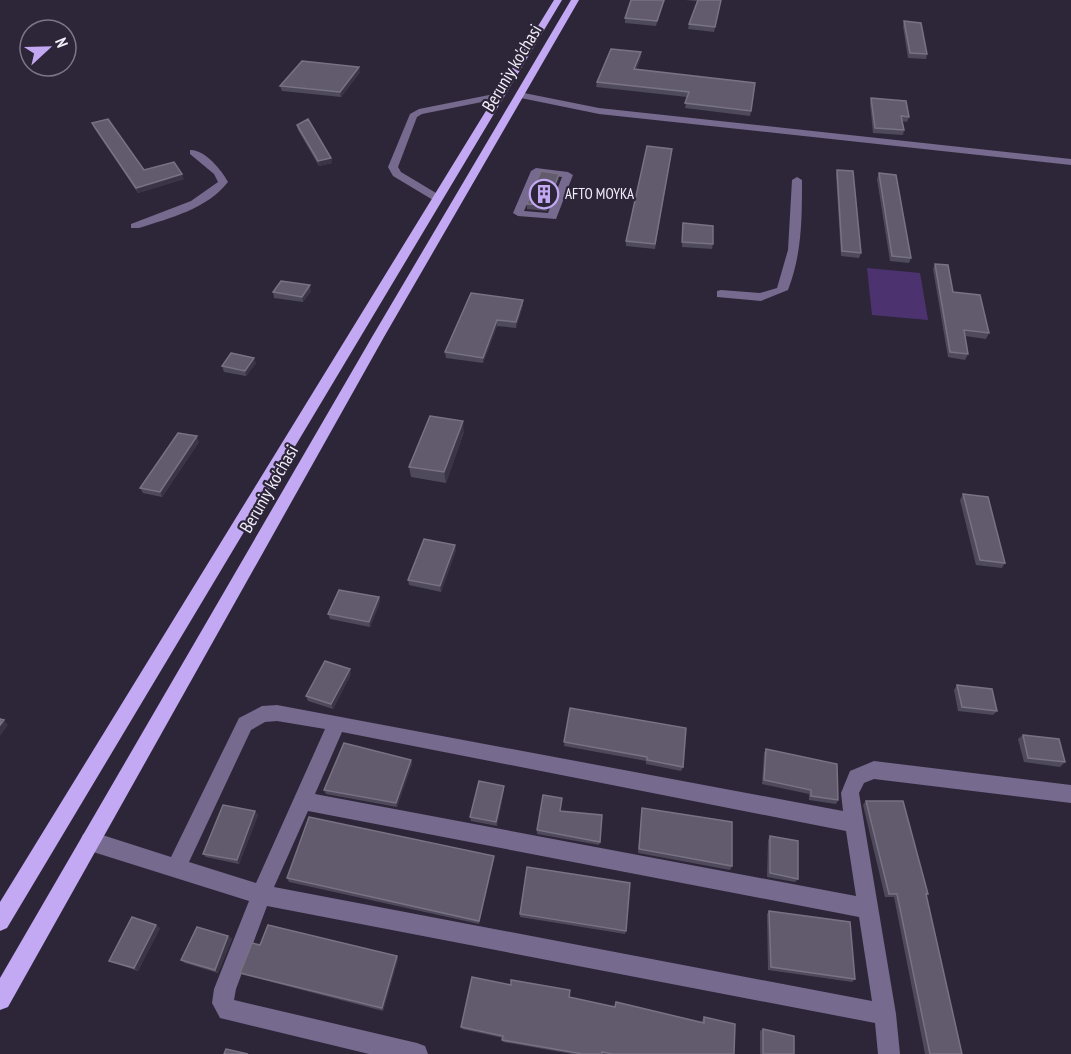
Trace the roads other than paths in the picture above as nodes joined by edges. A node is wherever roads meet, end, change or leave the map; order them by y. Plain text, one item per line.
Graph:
1 (564, 4) edge
2 (519, 95) junction
3 (499, 96) junction
4 (193, 152) dead end
5 (1071, 162) edge
6 (568, 175) joint
7 (797, 180) dead end
8 (437, 198) junction
9 (423, 220) junction
10 (444, 223) junction
11 (135, 226) dead end
12 (722, 294) dead end
13 (337, 723) junction
14 (1071, 794) edge
15 (303, 801) junction
16 (855, 823) junction
17 (90, 841) junction
18 (175, 869) junction
19 (261, 895) junction
20 (869, 909) junction
21 (0, 921) edge
22 (0, 999) edge
23 (885, 1014) junction
24 (417, 1054) edge
25 (889, 1054) edge

1 - 2 main road, Beruniy ko'chasi
1 - 3 main road, Beruniy ko'chasi
2 - 5 street
2 - 10 main road, Beruniy ko'chasi
3 - 8 main road, Beruniy ko'chasi
3 - 8 street
4 - 11 street
6 - 6 street
7 - 12 street
8 - 9 main road, Beruniy ko'chasi
9 - 10 main road
9 - 21 main road, Beruniy ko'chasi
10 - 17 main road, Beruniy ko'chasi
13 - 15 street
13 - 16 street
13 - 18 street
14 - 16 street
15 - 19 street
15 - 20 street
16 - 20 street
17 - 18 street
17 - 22 main road, Beruniy ko'chasi
18 - 19 street
19 - 23 street
19 - 24 street
20 - 23 street
23 - 25 street

